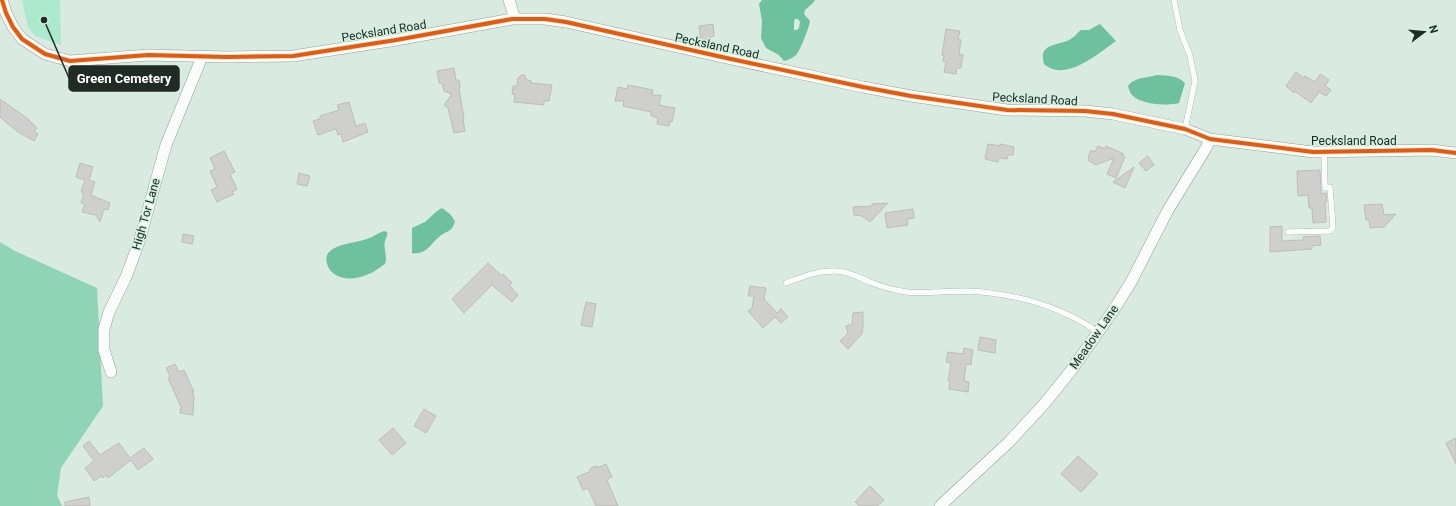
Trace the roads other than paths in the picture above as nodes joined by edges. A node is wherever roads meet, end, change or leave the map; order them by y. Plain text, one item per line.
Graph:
1 (2, 0) edge
2 (509, 0) edge
3 (1174, 0) edge
4 (515, 19) junction
5 (202, 56) junction
6 (1185, 129) junction
7 (1210, 139) junction
8 (1324, 151) junction
9 (1456, 152) edge
10 (1288, 232) dead end
11 (786, 283) dead end
12 (1098, 332) junction
13 (111, 372) dead end
14 (940, 506) edge

1 - 5 street, Pecksland Road
2 - 4 street
3 - 6 lane
4 - 5 street, Pecksland Road
4 - 6 street, Pecksland Road
5 - 13 street, High Tor Lane
6 - 7 street, Pecksland Road
7 - 8 street, Pecksland Road
7 - 12 street, Meadow Lane
8 - 9 street, Pecksland Road
8 - 10 lane
11 - 12 lane
12 - 14 street, Meadow Lane

